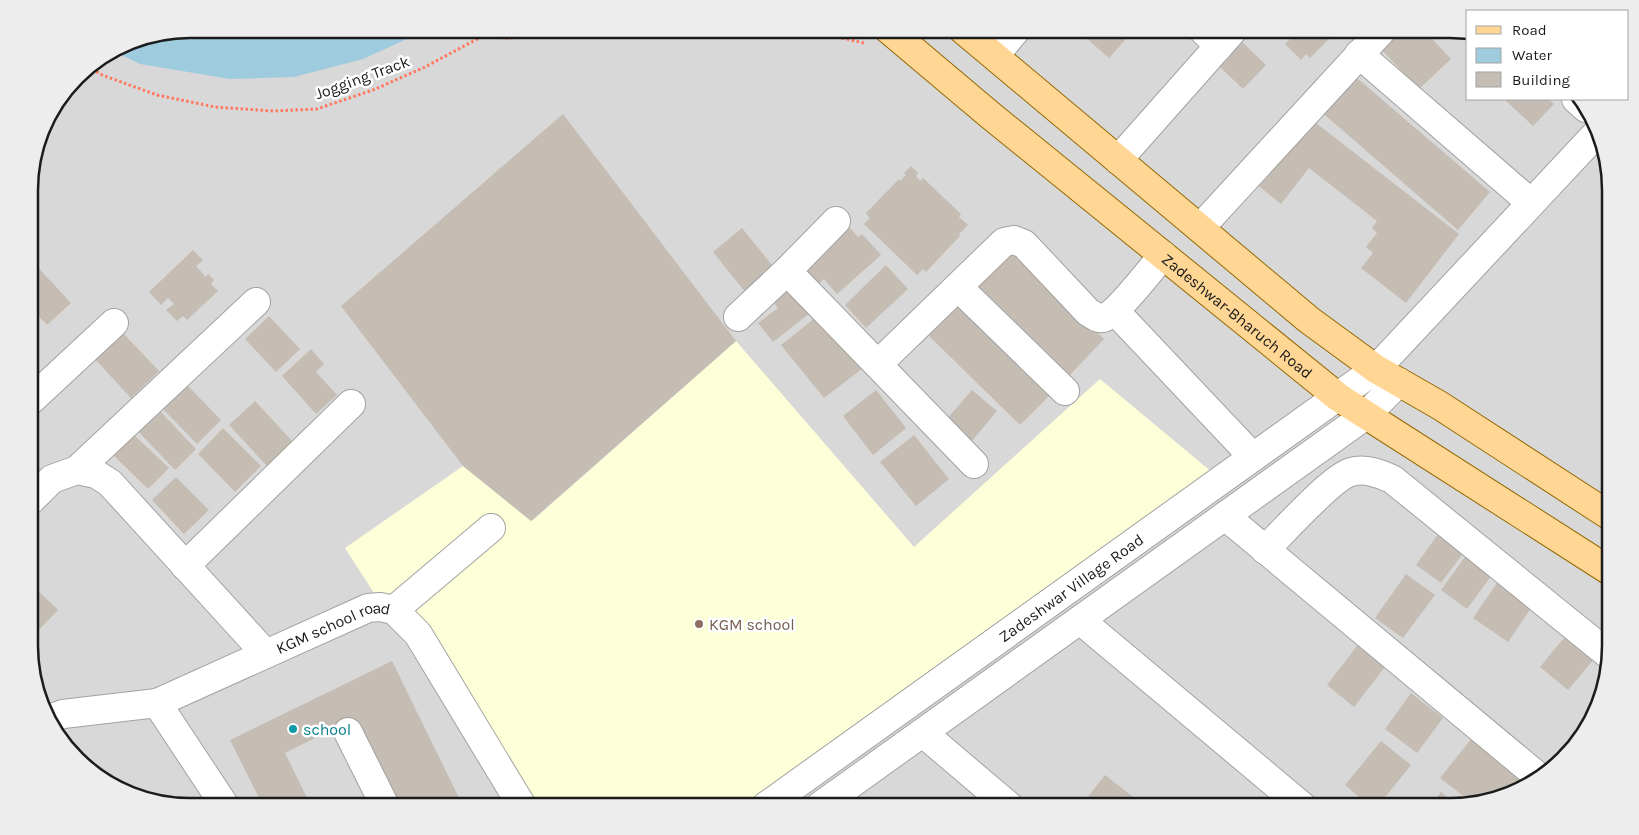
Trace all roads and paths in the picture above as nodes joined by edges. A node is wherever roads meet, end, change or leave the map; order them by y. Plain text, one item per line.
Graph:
1 (479, 38) edge
2 (899, 38) edge
3 (973, 38) edge
4 (1009, 38) edge
5 (1215, 38) edge
6 (1374, 38) edge
7 (1359, 54) junction
8 (995, 55) junction
9 (95, 70) edge
10 (1592, 138) edge
11 (1118, 160) junction
12 (1531, 203) junction
13 (836, 221) dead end
14 (1200, 228) junction
15 (1163, 255) junction
16 (787, 271) junction
17 (958, 286) junction
18 (256, 302) dead end
19 (1115, 311) junction
20 (738, 317) dead end
21 (114, 323) dead end
22 (878, 364) junction
23 (1388, 375) junction
24 (1065, 391) dead end
25 (38, 394) edge
26 (1338, 397) junction
27 (351, 404) dead end
28 (1366, 415) junction
29 (1253, 457) junction
30 (974, 464) dead end
31 (77, 470) junction
32 (38, 493) edge
33 (1602, 511) edge
34 (1225, 516) junction
35 (490, 528) dead end
36 (1265, 550) junction
37 (185, 566) junction
38 (1602, 566) edge
39 (394, 610) junction
40 (1080, 620) junction
41 (1602, 649) edge
42 (265, 654) junction
43 (157, 703) junction
44 (56, 716) edge
45 (348, 732) dead end
46 (923, 733) junction
47 (1533, 772) edge
48 (832, 797) edge
49 (999, 797) edge
50 (1291, 797) edge
51 (220, 798) edge
52 (381, 798) edge
53 (517, 798) edge
54 (778, 798) edge

1 - 9 path, Jogging Track
2 - 15 main road, Zadeshwar-Bharuch Road
3 - 8 main road
4 - 8 street
5 - 11 street
6 - 7 street
7 - 12 street
7 - 14 street
8 - 11 main road
10 - 12 street
11 - 14 main road
12 - 23 street
13 - 16 street
14 - 23 main road
15 - 19 street
15 - 26 main road, Zadeshwar-Bharuch Road
16 - 20 street
16 - 22 street
17 - 19 street
17 - 22 street
17 - 24 street
18 - 31 street
19 - 29 street
21 - 25 street
22 - 30 street
23 - 26 street, Zadeshwar Village Road
23 - 28 street
23 - 33 main road
26 - 28 main road, Zadeshwar-Bharuch Road
26 - 29 street, Zadeshwar Village Road
27 - 37 street
28 - 34 street
28 - 38 main road, Zadeshwar-Bharuch Road
29 - 54 street, Zadeshwar Village Road
31 - 32 street
31 - 37 street
34 - 36 street
34 - 40 street
35 - 39 street
36 - 41 street
36 - 47 street
37 - 42 street
39 - 42 street, KGM school road
39 - 53 street, KGM school road
40 - 46 street
40 - 50 street
42 - 43 street, KGM school road
43 - 44 street, KGM school road
43 - 51 street
45 - 52 street
46 - 48 street
46 - 49 street

